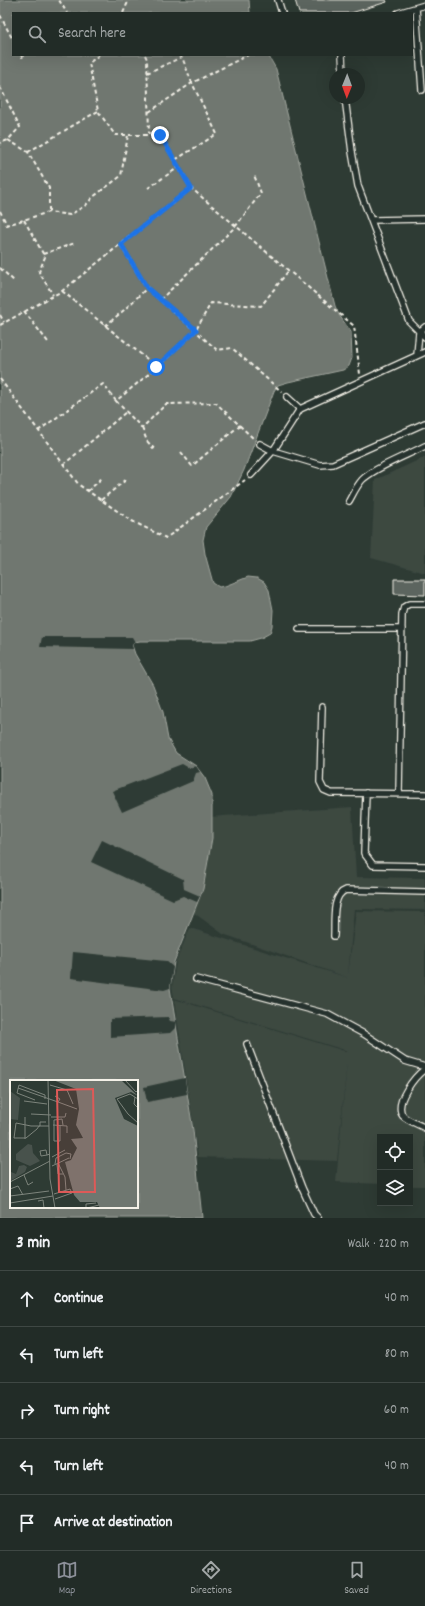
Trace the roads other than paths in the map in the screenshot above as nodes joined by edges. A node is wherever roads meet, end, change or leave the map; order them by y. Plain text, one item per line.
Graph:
1 (278, 0) edge
2 (425, 5) edge
3 (416, 8) junction
4 (282, 12) edge
5 (402, 12) edge
6 (342, 56) edge
7 (343, 68) edge
8 (422, 90) dead end
9 (346, 104) edge
10 (425, 219) edge
11 (372, 220) junction
12 (425, 327) edge
13 (419, 332) junction
14 (425, 337) edge
15 (425, 352) edge
16 (417, 355) junction
17 (287, 397) road end
18 (300, 409) junction
19 (425, 423) edge
20 (260, 444) road end
21 (425, 446) edge
22 (273, 451) junction
23 (251, 475) road end
24 (349, 501) dead end
25 (425, 604) edge
26 (299, 629) dead end
27 (402, 629) junction
28 (322, 707) dead end
29 (366, 793) junction
30 (399, 793) junction
31 (425, 794) edge
32 (425, 866) edge
33 (425, 892) edge
34 (334, 936) dead end
35 (196, 979) dead end
36 (247, 1044) dead end
37 (425, 1068) edge
38 (425, 1128) edge
39 (318, 1218) edge

1 - 4 lane
2 - 3 lane
3 - 5 lane
3 - 8 lane
6 - 7 lane
9 - 11 lane
10 - 11 lane
11 - 13 lane
12 - 13 lane
13 - 14 lane
13 - 16 lane
15 - 16 lane
16 - 18 lane
17 - 18 lane
18 - 22 lane
19 - 22 lane
20 - 22 lane
21 - 24 lane
22 - 23 lane
25 - 27 lane
26 - 27 lane
27 - 30 lane
28 - 29 lane
29 - 30 lane
29 - 32 lane
30 - 31 lane
33 - 34 lane
35 - 37 lane
36 - 39 lane
37 - 38 lane

